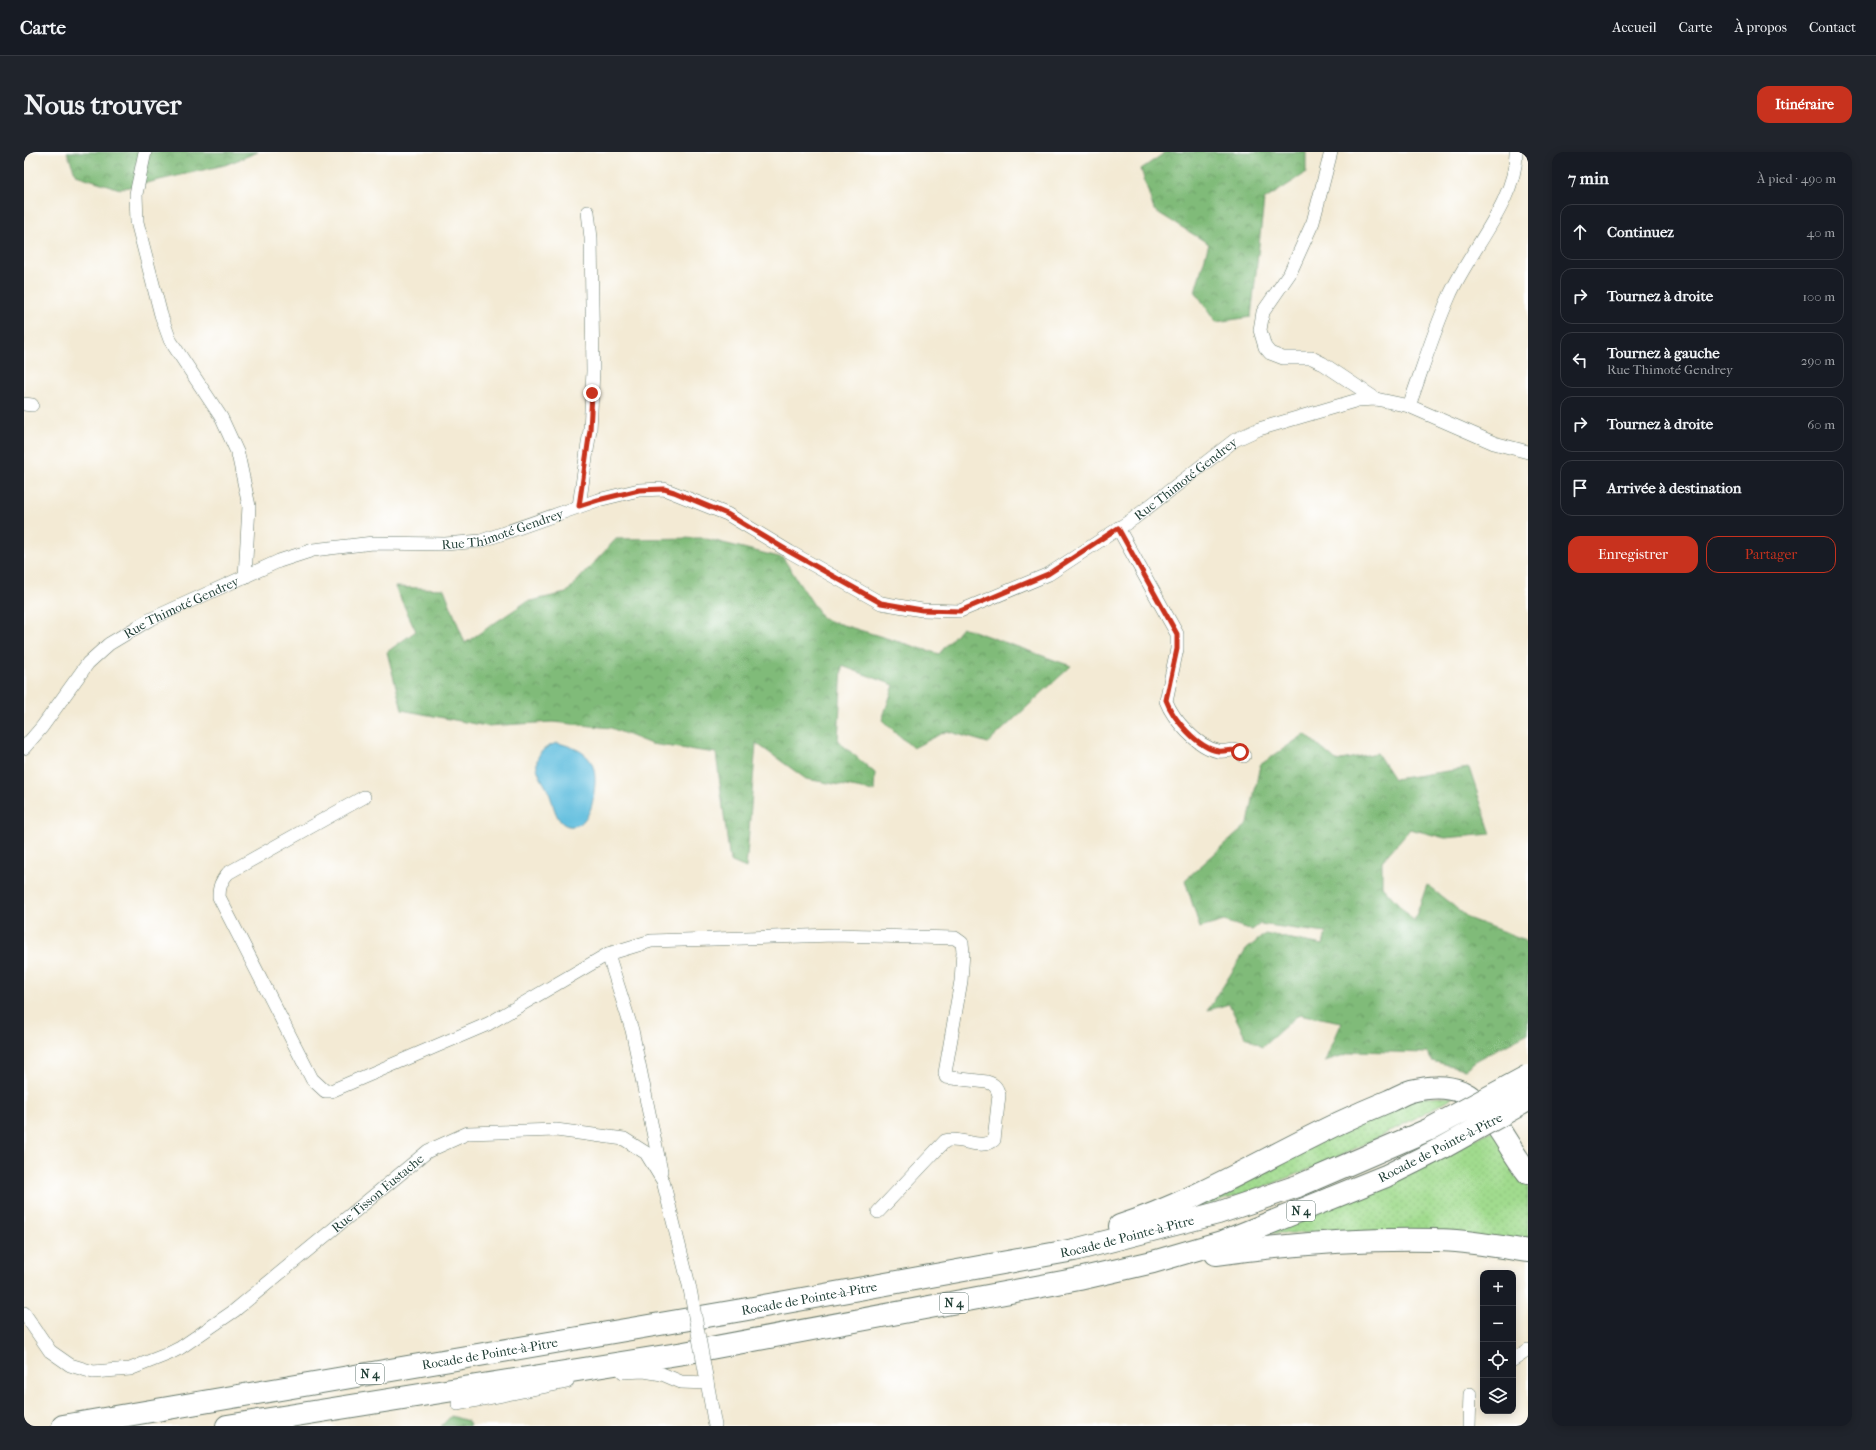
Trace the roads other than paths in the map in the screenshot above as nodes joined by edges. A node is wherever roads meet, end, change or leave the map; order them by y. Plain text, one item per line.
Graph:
1 (145, 152) edge
2 (1331, 152) edge
3 (1516, 152) edge
4 (588, 212) dead end
5 (1376, 399) junction
6 (1409, 406) junction
7 (1528, 452) edge
8 (579, 506) junction
9 (1118, 528) junction
10 (245, 577) junction
11 (24, 748) edge
12 (1244, 756) dead end
13 (364, 797) dead end
14 (608, 954) junction
15 (1528, 1076) edge
16 (1528, 1100) edge
17 (1528, 1173) edge
18 (663, 1181) junction
19 (878, 1212) dead end
20 (1528, 1251) edge
21 (1153, 1262) junction
22 (972, 1268) junction
23 (24, 1313) edge
24 (1528, 1350) edge
25 (1516, 1358) edge
26 (706, 1380) junction
27 (1470, 1394) dead end
28 (458, 1404) dead end
29 (63, 1426) edge
30 (227, 1426) edge
31 (715, 1426) edge
32 (1469, 1426) edge

1 - 10 street
2 - 5 street
3 - 6 street
4 - 8 street
5 - 6 street, Rue Thimoté Gendrey
5 - 9 street, Rue Thimoté Gendrey
6 - 7 street, Rue Thimoté Gendrey
8 - 9 street, Rue Thimoté Gendrey
8 - 10 street, Rue Thimoté Gendrey
9 - 12 street
10 - 11 street, Rue Thimoté Gendrey
13 - 14 street
14 - 18 street
14 - 19 street
15 - 22 highway, Rocade de Pointe-à-Pitre / N 4, bridge
16 - 21 highway, Rocade de Pointe-à-Pitre / N 4, bridge
17 - 22 highway
18 - 23 street, Rue Tisson Eustache
18 - 26 street, Rue Tisson Eustache, bridge
20 - 21 highway
21 - 30 highway, Rocade de Pointe-à-Pitre / N 4
22 - 29 highway, Rocade de Pointe-à-Pitre / N 4
24 - 25 street
26 - 28 street
26 - 31 street, Rue Tisson Eustache
27 - 32 street

